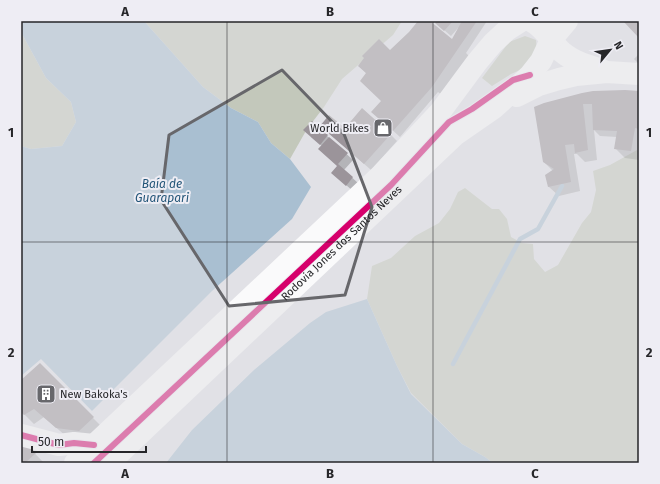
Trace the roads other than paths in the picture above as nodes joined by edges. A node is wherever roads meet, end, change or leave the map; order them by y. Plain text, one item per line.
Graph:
1 (521, 21) edge
2 (531, 21) edge
3 (567, 21) edge
4 (551, 40) junction
5 (607, 72) junction
6 (639, 74) edge
7 (494, 108) junction
8 (21, 434) edge
9 (94, 445) junction
10 (76, 463) edge
11 (109, 463) edge

1 - 9 main road, Rodovia Jones dos Santos Neves
2 - 4 main road
3 - 4 main road, Rodovia Jones dos Santos Neves
4 - 5 main road
4 - 7 main road, Rodovia Jones dos Santos Neves
5 - 6 main road
5 - 7 main road
7 - 11 main road, Rodovia Jones dos Santos Neves
8 - 9 main road
9 - 10 main road, Rodovia Jones dos Santos Neves

